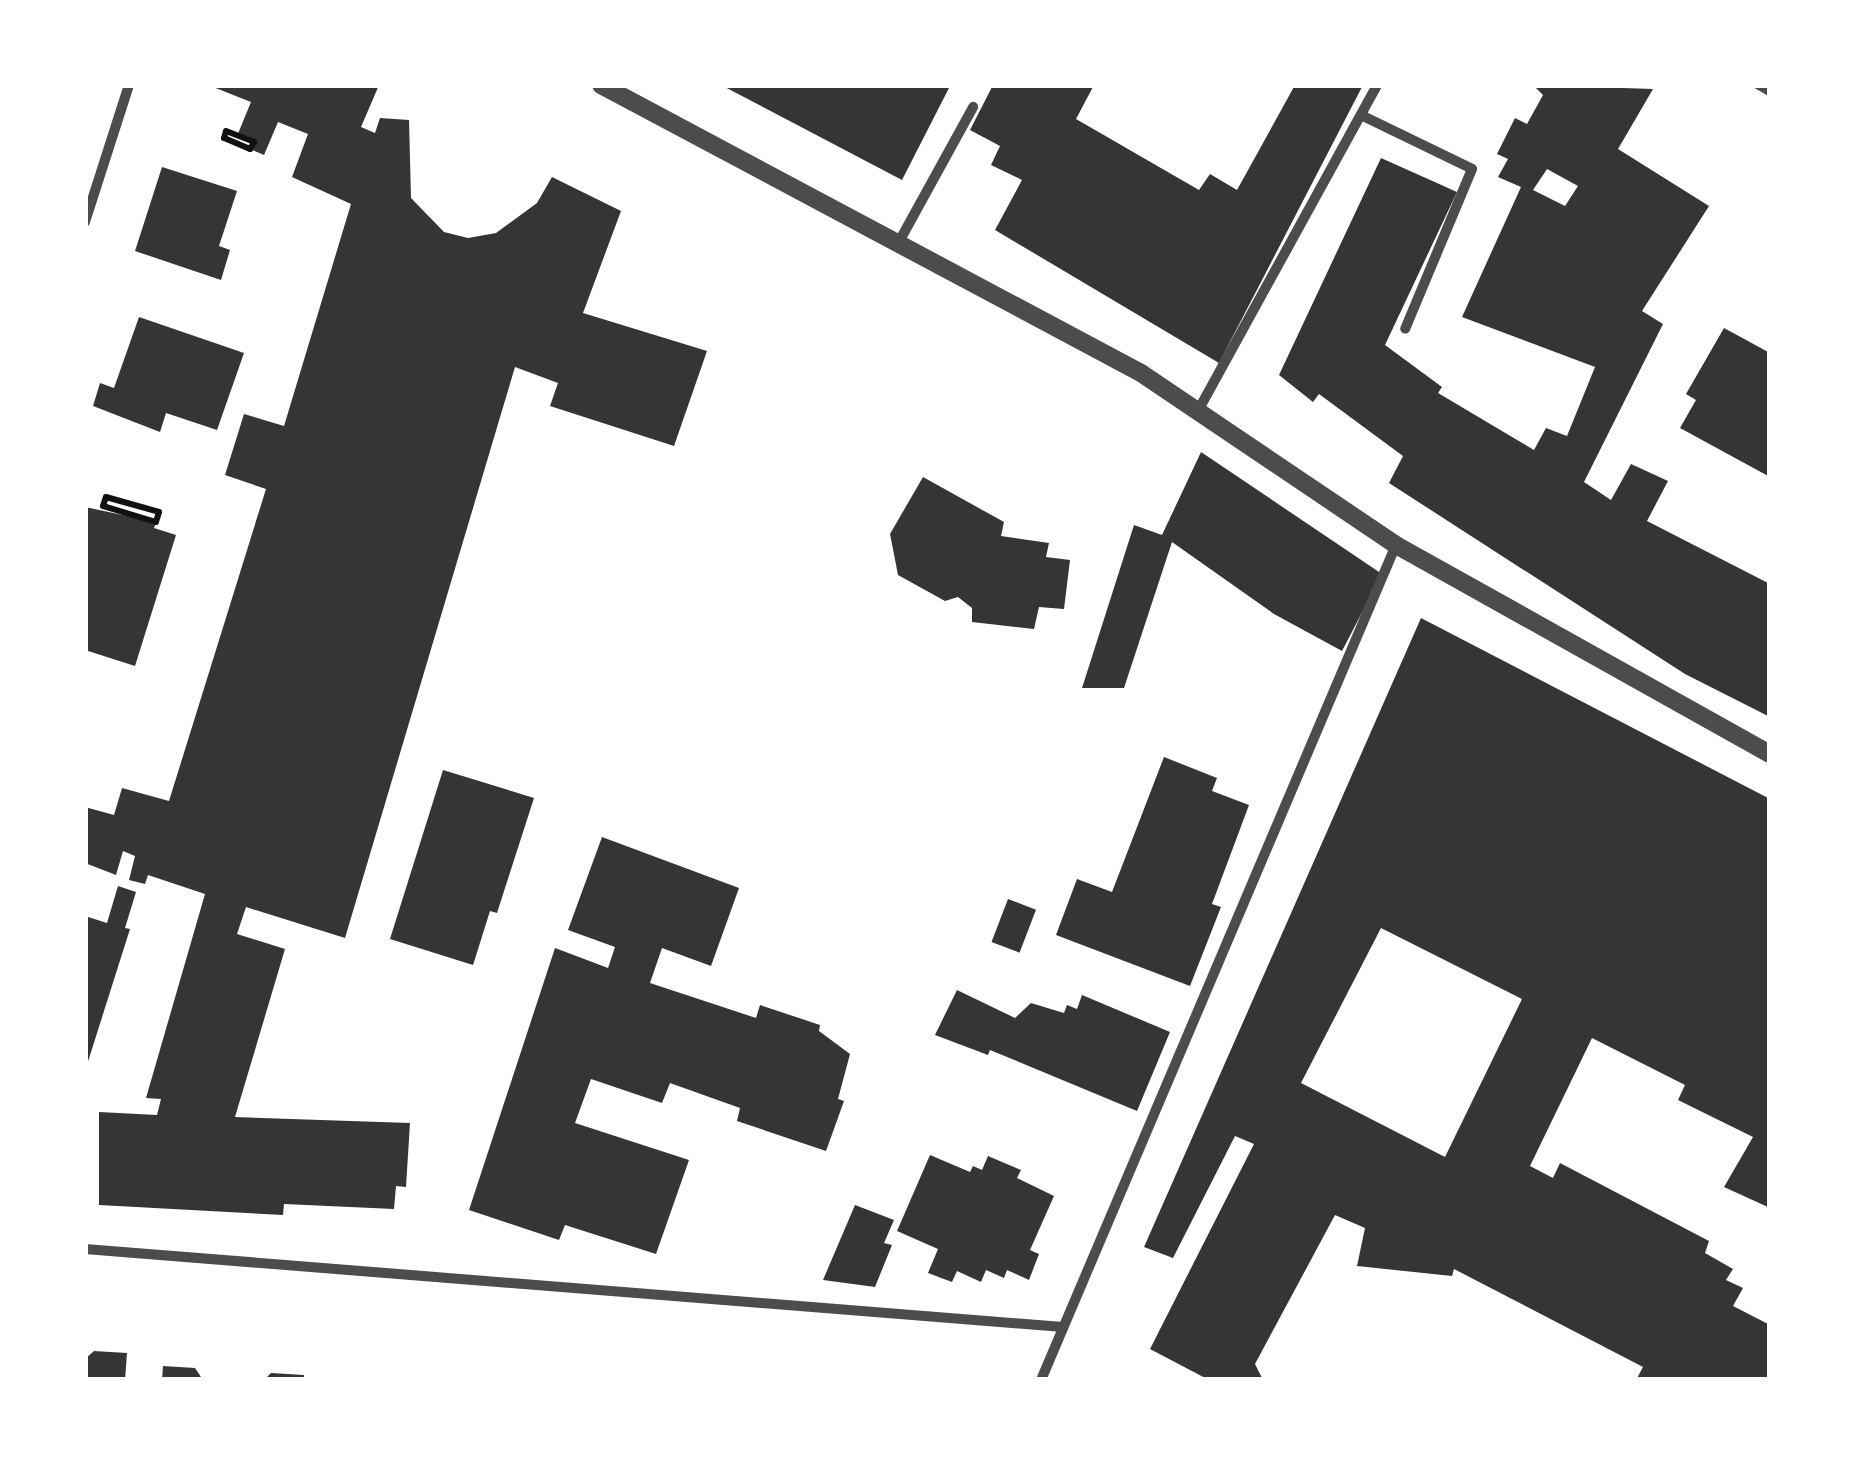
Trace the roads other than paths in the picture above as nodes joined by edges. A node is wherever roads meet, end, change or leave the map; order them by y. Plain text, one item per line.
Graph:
1 (130, 85) edge
2 (602, 85) edge
3 (1377, 85) edge
4 (1759, 85) edge
5 (1770, 91) edge
6 (972, 107) dead end
7 (1363, 116) junction
8 (85, 222) edge
9 (900, 240) junction
10 (1405, 329) dead end
11 (1199, 408) junction
12 (1396, 545) junction
13 (1770, 754) edge
14 (85, 1249) edge
15 (1063, 1327) junction
16 (1040, 1380) edge

1 - 8 street
2 - 9 street
3 - 7 street
4 - 5 street
6 - 9 street
7 - 10 street
7 - 11 street
9 - 11 street
11 - 12 street
12 - 13 street
12 - 15 street
14 - 15 street
15 - 16 street

